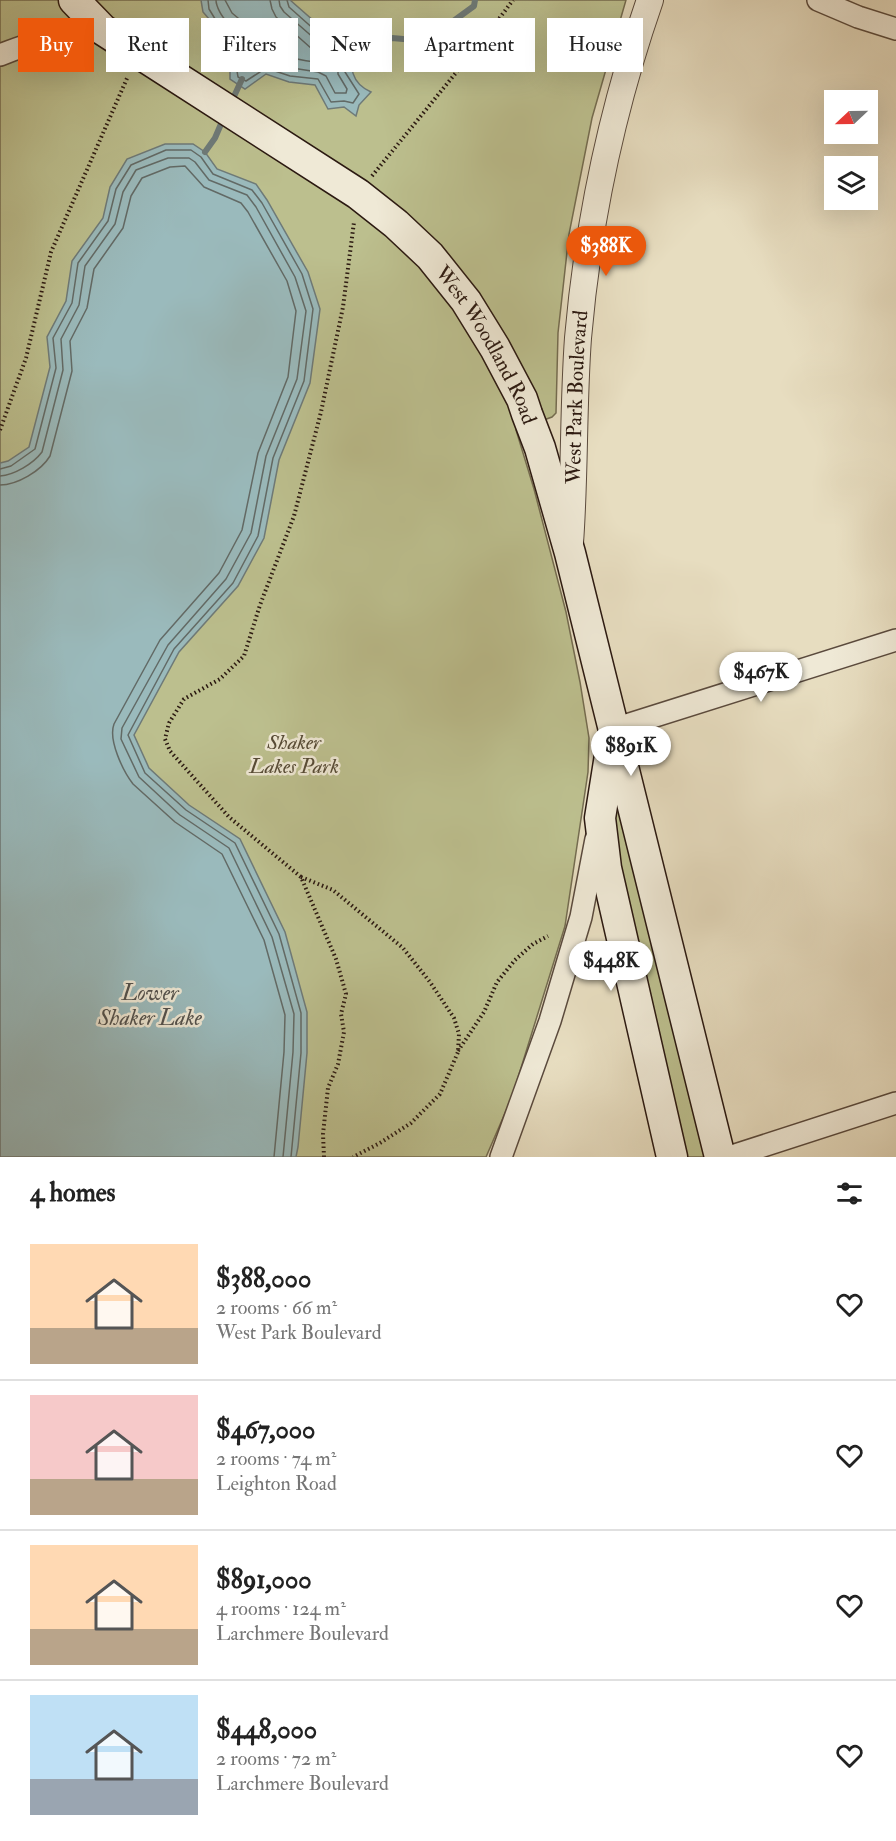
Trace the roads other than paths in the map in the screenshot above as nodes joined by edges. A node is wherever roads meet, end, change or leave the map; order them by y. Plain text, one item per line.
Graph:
1 (75, 0) edge
2 (650, 0) edge
3 (818, 0) edge
4 (896, 29) edge
5 (103, 30) junction
6 (0, 55) edge
7 (570, 553) junction
8 (896, 640) edge
9 (614, 729) junction
10 (600, 818) junction
11 (672, 963) junction
12 (632, 976) junction
13 (896, 1103) edge
14 (501, 1157) edge
15 (672, 1157) edge
16 (720, 1157) edge
17 (729, 1157) edge

1 - 5 main road, West Woodland Road
2 - 7 street, West Park Boulevard
3 - 4 street
5 - 6 street
5 - 7 main road, West Woodland Road
7 - 9 main road, West Woodland Road
8 - 9 street
9 - 10 main road
9 - 11 main road, West Woodland Road
10 - 12 main road
10 - 14 street
11 - 12 main road
11 - 16 main road, West Woodland Road
12 - 15 main road
13 - 17 street

